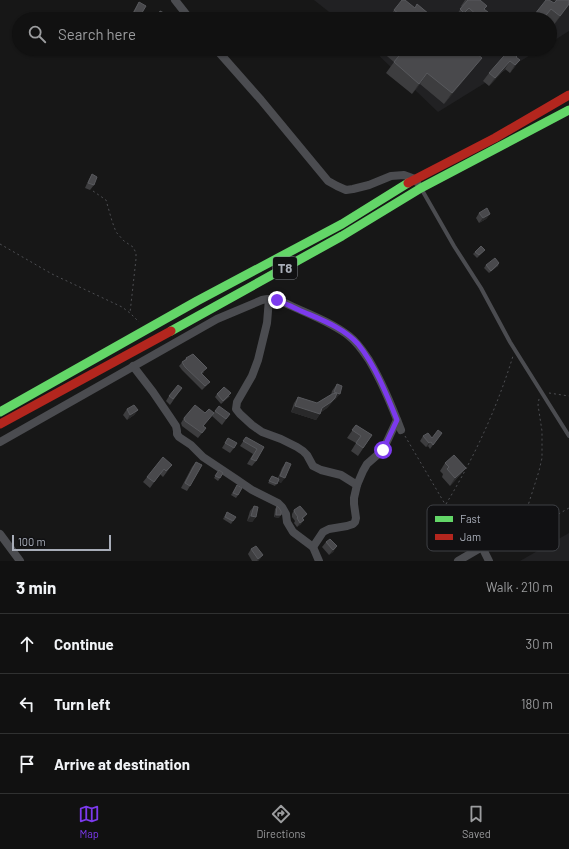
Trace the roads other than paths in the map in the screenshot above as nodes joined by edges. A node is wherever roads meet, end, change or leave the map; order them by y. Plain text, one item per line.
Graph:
1 (175, 0) edge
2 (184, 12) edge
3 (222, 56) edge
4 (569, 95) edge
5 (569, 110) edge
6 (415, 179) junction
7 (420, 188) junction
8 (269, 298) junction
9 (133, 366) junction
10 (0, 412) edge
11 (397, 420) junction
12 (0, 424) edge
13 (401, 430) road end
14 (569, 436) edge
15 (0, 442) edge
16 (357, 485) junction
17 (0, 534) edge
18 (313, 547) junction
19 (475, 551) edge
20 (484, 551) edge
21 (20, 561) edge
22 (320, 561) edge
23 (458, 561) edge
24 (489, 561) edge

1 - 2 street
3 - 6 street
4 - 6 main road
5 - 7 main road, T8
6 - 7 street
6 - 10 main road
7 - 12 main road, T8
7 - 14 lane
8 - 9 street
8 - 11 street
8 - 16 street
9 - 15 street
9 - 18 street
11 - 13 street
11 - 16 street
16 - 18 street
17 - 21 street
18 - 22 street
19 - 23 street
20 - 24 street

